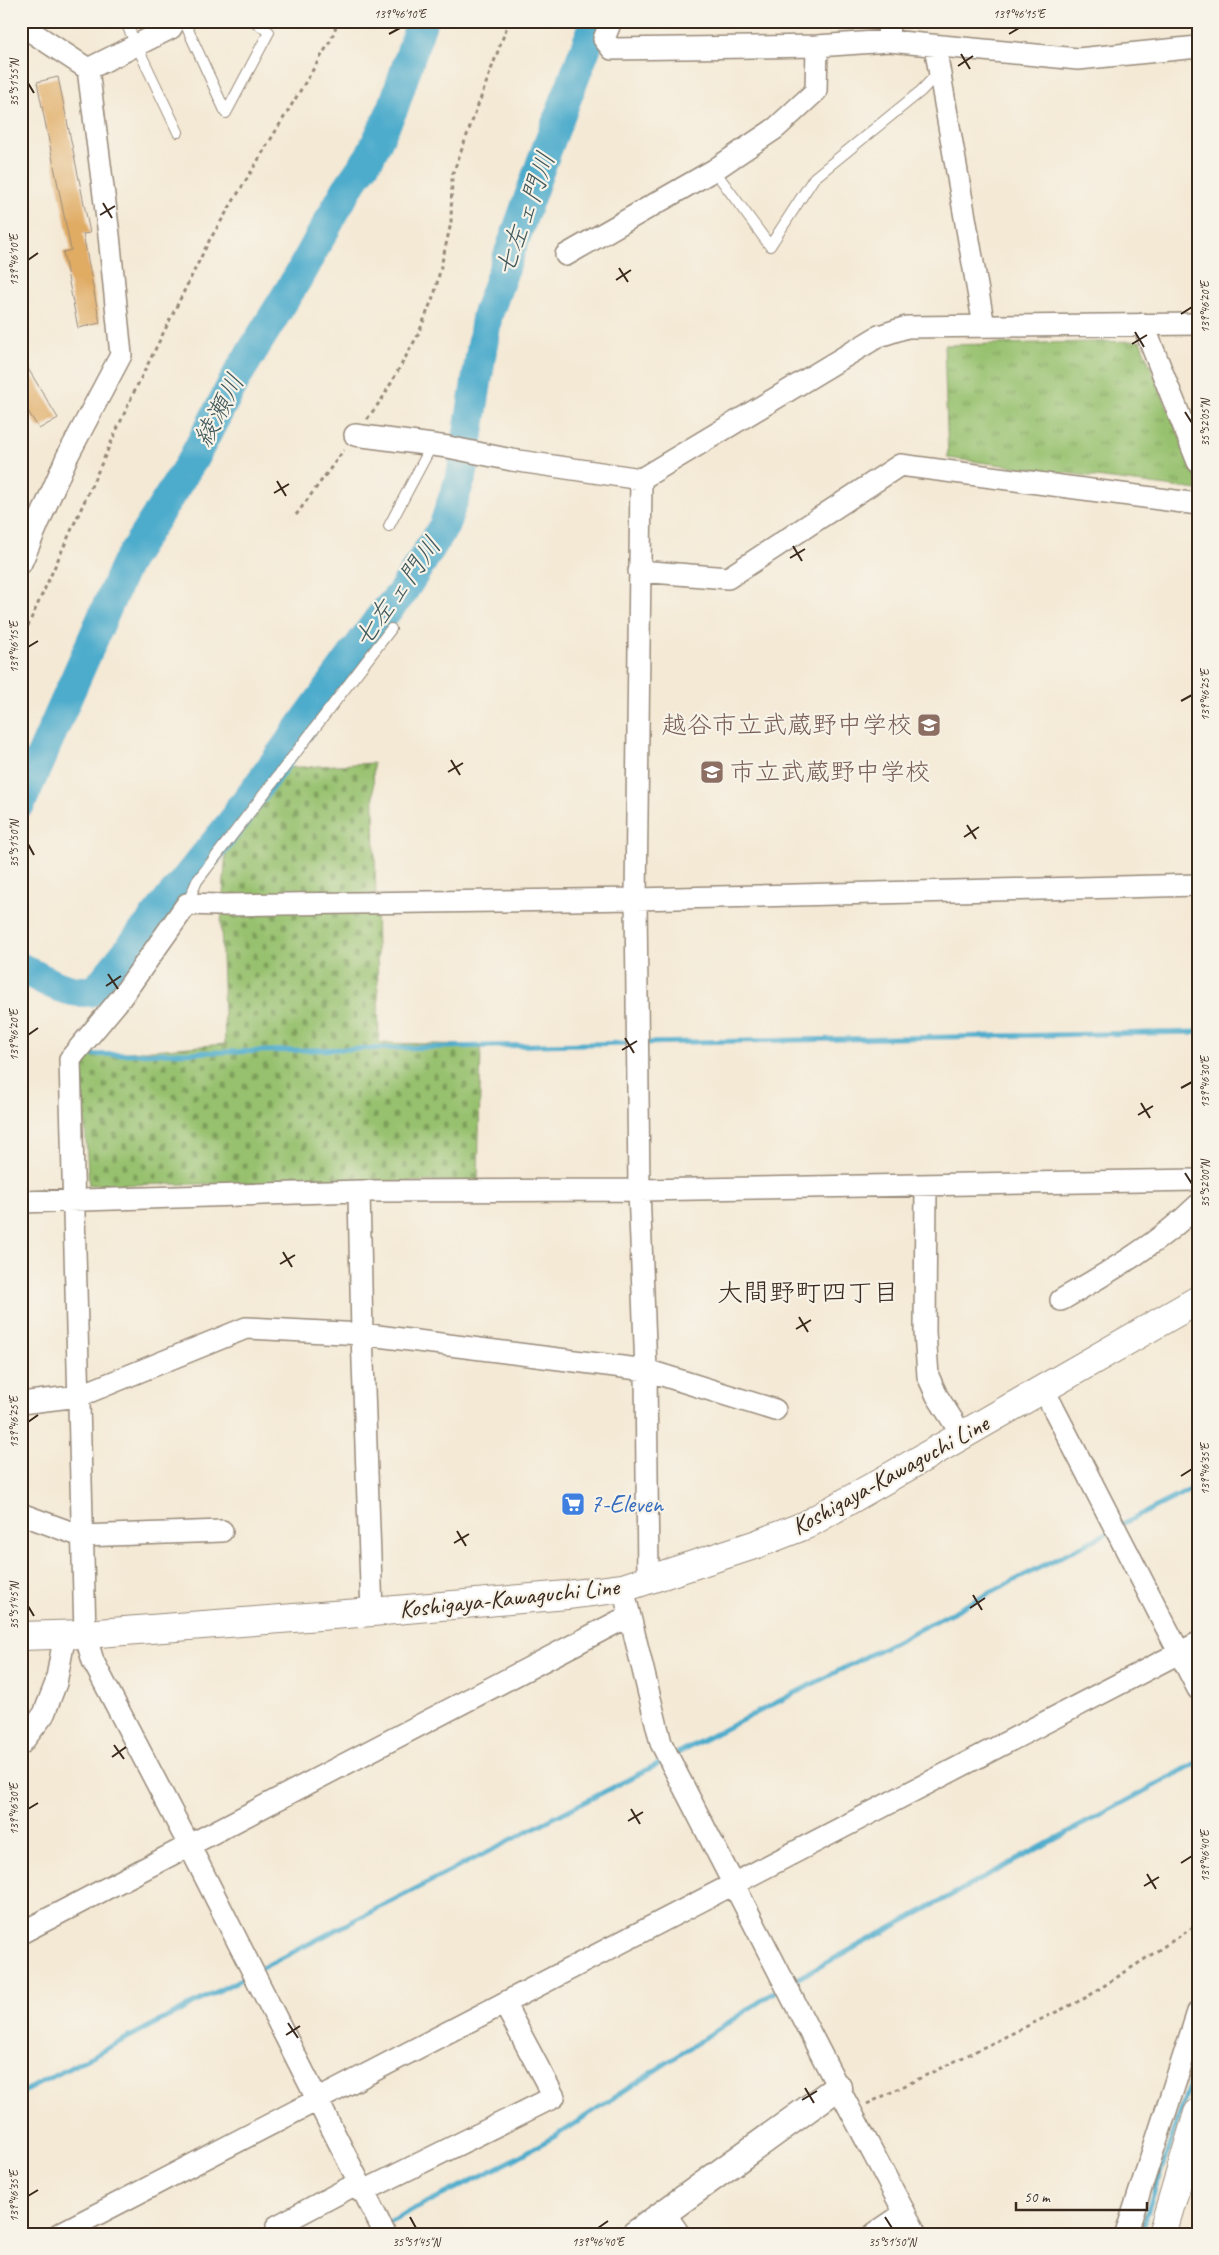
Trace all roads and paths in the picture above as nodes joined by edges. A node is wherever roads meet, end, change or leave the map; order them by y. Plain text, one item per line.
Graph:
1 (124, 21) edge
2 (175, 21) edge
3 (184, 21) edge
4 (254, 21) edge
5 (338, 21) edge
6 (509, 21) edge
7 (611, 21) edge
8 (21, 25) edge
9 (888, 31) edge
10 (136, 45) junction
11 (817, 46) junction
12 (935, 46) junction
13 (1198, 47) edge
14 (88, 69) junction
15 (940, 72) junction
16 (178, 132) dead end
17 (714, 170) junction
18 (566, 255) dead end
19 (1143, 324) junction
20 (1198, 324) edge
21 (984, 326) junction
22 (355, 435) junction
23 (432, 445) junction
24 (1198, 462) edge
25 (640, 479) junction
26 (1198, 504) edge
27 (296, 516) dead end
28 (389, 526) dead end
29 (21, 563) edge
30 (640, 571) junction
31 (391, 629) dead end
32 (21, 641) edge
33 (1198, 885) edge
34 (636, 899) junction
35 (187, 904) junction
36 (1198, 1180) edge
37 (926, 1185) junction
38 (638, 1190) junction
39 (359, 1191) junction
40 (75, 1200) junction
41 (21, 1202) edge
42 (1198, 1205) edge
43 (1061, 1300) dead end
44 (1198, 1300) edge
45 (362, 1334) junction
46 (646, 1370) junction
47 (1044, 1390) junction
48 (79, 1396) junction
49 (21, 1403) edge
50 (775, 1410) dead end
51 (962, 1435) junction
52 (21, 1514) edge
53 (222, 1531) dead end
54 (81, 1536) junction
55 (648, 1579) junction
56 (623, 1588) junction
57 (372, 1612) junction
58 (629, 1616) junction
59 (75, 1634) junction
60 (21, 1636) edge
61 (1198, 1643) edge
62 (1179, 1653) junction
63 (1198, 1689) edge
64 (21, 1744) edge
65 (189, 1845) junction
66 (734, 1882) junction
67 (1198, 1924) edge
68 (21, 1933) edge
69 (504, 2003) junction
70 (1198, 2012) edge
71 (838, 2087) junction
72 (316, 2099) junction
73 (851, 2112) junction
74 (1198, 2113) edge
75 (360, 2188) junction
76 (664, 2212) junction
77 (905, 2213) junction
78 (277, 2226) dead end
79 (1123, 2231) edge
80 (59, 2234) edge
81 (385, 2234) edge
82 (635, 2234) edge
83 (680, 2234) edge
84 (874, 2234) edge
85 (916, 2234) edge
86 (1162, 2234) edge

1 - 10 lane
2 - 10 street
3 - 4 lane
5 - 32 path
6 - 22 path
7 - 11 street
8 - 14 street
9 - 11 street
9 - 12 street
10 - 14 street
10 - 16 lane
11 - 17 street
12 - 13 street
12 - 15 street
14 - 29 street
15 - 17 lane
15 - 21 street
17 - 18 street
19 - 20 street
19 - 21 street
19 - 24 street
21 - 25 street
22 - 23 street
22 - 27 path
23 - 25 street
23 - 28 lane
25 - 30 street
26 - 30 street
30 - 34 street
31 - 35 lane
33 - 34 street
34 - 35 street
34 - 38 street
35 - 40 street
36 - 37 street
37 - 38 street
37 - 51 street
38 - 39 street
38 - 46 street
39 - 40 street
39 - 45 street
40 - 41 street
40 - 48 street
42 - 43 street
44 - 47 main road, Koshigaya-Kawaguchi Line
45 - 46 street
45 - 48 street
45 - 57 street
46 - 50 street
46 - 55 street
47 - 51 main road, Koshigaya-Kawaguchi Line
47 - 62 street
48 - 49 street
48 - 54 street
51 - 55 main road, Koshigaya-Kawaguchi Line
52 - 54 street
53 - 54 street
54 - 59 street
55 - 56 main road, Koshigaya-Kawaguchi Line
56 - 57 main road, Koshigaya-Kawaguchi Line
56 - 58 street
57 - 59 main road, Koshigaya-Kawaguchi Line
58 - 65 street
58 - 66 street
59 - 60 main road, Koshigaya-Kawaguchi Line
59 - 64 street
59 - 65 street
61 - 62 street
62 - 63 street
62 - 66 street
65 - 68 street
65 - 72 street
66 - 69 street
66 - 71 street
67 - 73 path
69 - 72 street
69 - 75 street
70 - 79 street
71 - 73 street
71 - 76 street
72 - 75 street
72 - 80 street
73 - 77 street
74 - 86 main road
75 - 78 street
75 - 81 street
76 - 82 street
76 - 83 street
77 - 84 street
77 - 85 street

